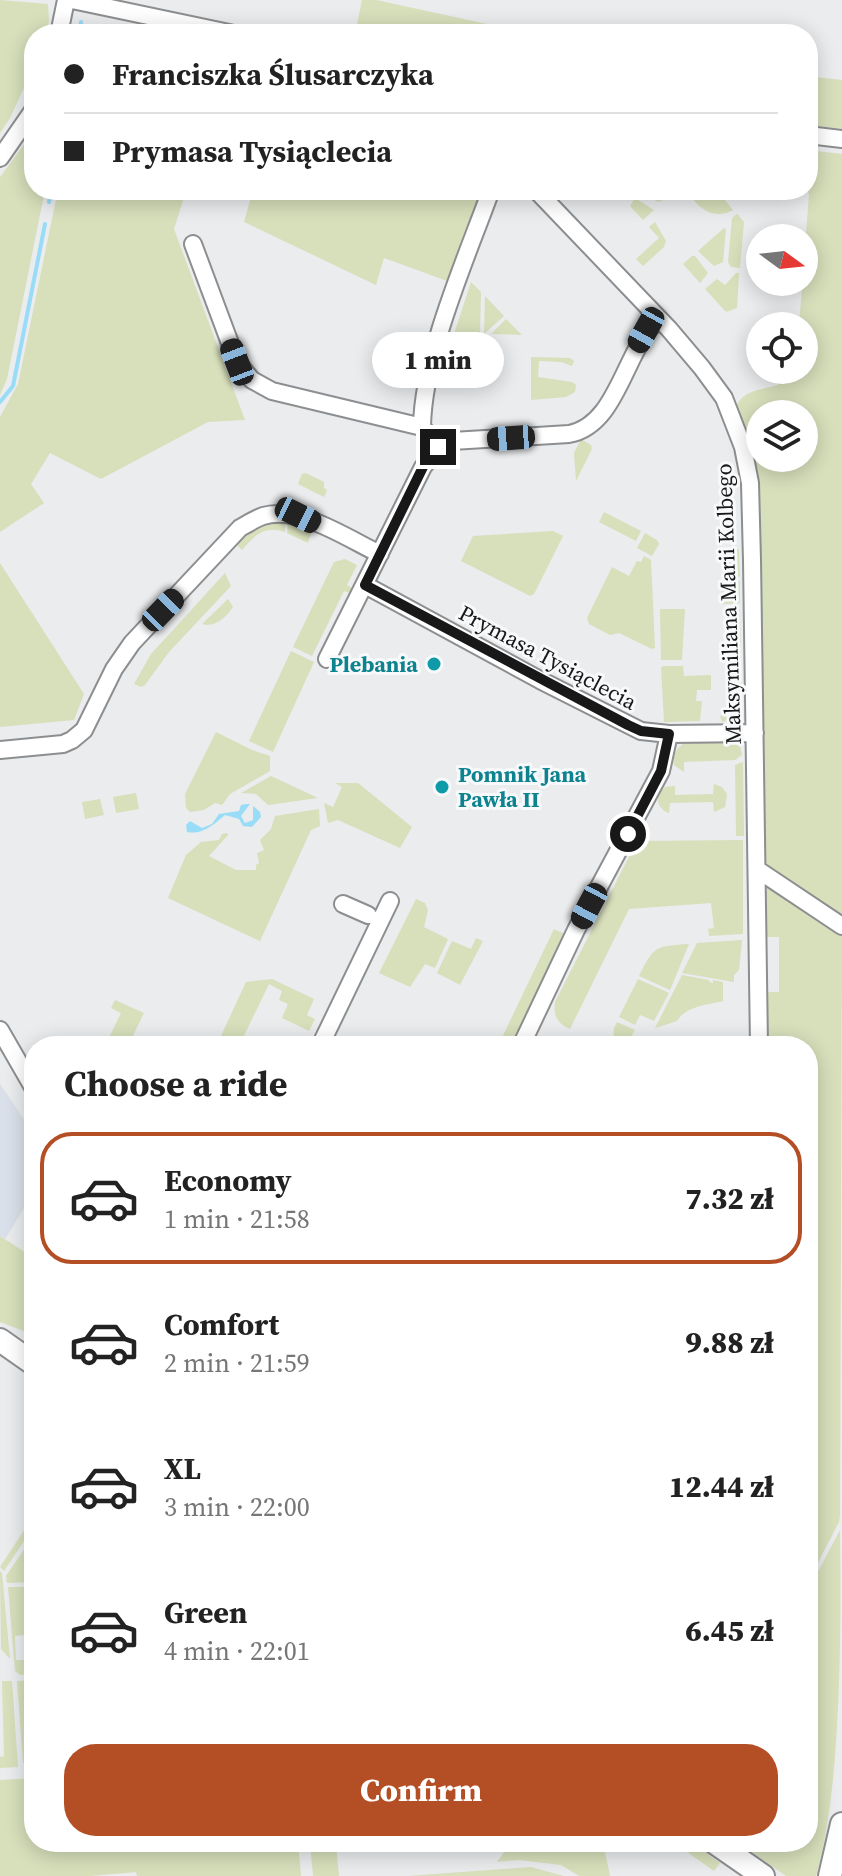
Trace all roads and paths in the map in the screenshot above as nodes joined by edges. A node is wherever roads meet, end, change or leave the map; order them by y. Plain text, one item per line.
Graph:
1 (66, 0) edge
2 (72, 0) edge
3 (61, 24) edge
4 (186, 24) edge
5 (24, 123) edge
6 (818, 136) edge
7 (842, 139) edge
8 (0, 158) edge
9 (487, 200) edge
10 (545, 200) edge
11 (193, 244) dead end
12 (658, 319) junction
13 (422, 427) junction
14 (438, 447) junction
15 (380, 554) junction
16 (365, 585) junction
17 (327, 659) dead end
18 (755, 733) junction
19 (669, 734) junction
20 (0, 750) edge
21 (758, 870) junction
22 (390, 901) dead end
23 (343, 904) dead end
24 (368, 915) dead end
25 (842, 926) edge
26 (0, 1030) edge
27 (325, 1036) edge
28 (526, 1036) edge
29 (759, 1036) edge
30 (24, 1072) edge
31 (0, 1340) edge
32 (24, 1357) edge
33 (842, 1824) edge
34 (728, 1852) edge
35 (763, 1876) edge
36 (830, 1876) edge

1 - 3 street
2 - 4 street
5 - 8 street
6 - 7 street
9 - 13 street
10 - 12 street, Maksymiliana Marii Kolbego
11 - 13 street
12 - 14 street
12 - 18 street, Maksymiliana Marii Kolbego
13 - 14 street
14 - 15 street
15 - 16 street
15 - 20 street
16 - 17 street
16 - 19 street, Prymasa Tysiąclecia
18 - 19 street, Prymasa Tysiąclecia
18 - 21 street, Maksymiliana Marii Kolbego
19 - 28 street
21 - 25 street
21 - 29 street, Maksymiliana Marii Kolbego
22 - 27 street
23 - 24 street
26 - 30 street
31 - 32 street
33 - 36 street
34 - 35 street

